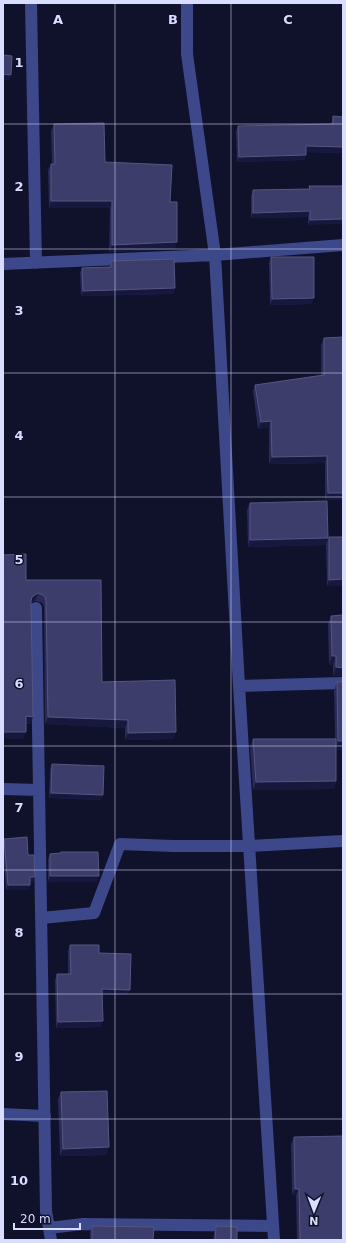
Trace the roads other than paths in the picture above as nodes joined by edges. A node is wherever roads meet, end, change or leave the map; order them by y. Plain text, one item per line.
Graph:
1 (30, 3) edge
2 (187, 3) edge
3 (343, 245) edge
4 (215, 255) junction
5 (36, 263) junction
6 (3, 264) edge
7 (36, 608) edge
8 (343, 683) edge
9 (239, 686) junction
10 (3, 789) edge
11 (39, 790) junction
12 (343, 841) edge
13 (249, 846) junction
14 (41, 918) junction
15 (3, 1114) edge
16 (45, 1116) junction
17 (273, 1226) junction
18 (50, 1234) edge
19 (274, 1240) edge

1 - 5 street
2 - 4 street
3 - 4 street
4 - 5 street
4 - 9 street
5 - 6 street
7 - 11 street
8 - 9 street
9 - 13 street
10 - 11 street
11 - 14 street
12 - 13 street
13 - 14 street
13 - 17 street
14 - 16 street
15 - 16 street
16 - 18 street
17 - 18 street
17 - 19 street

